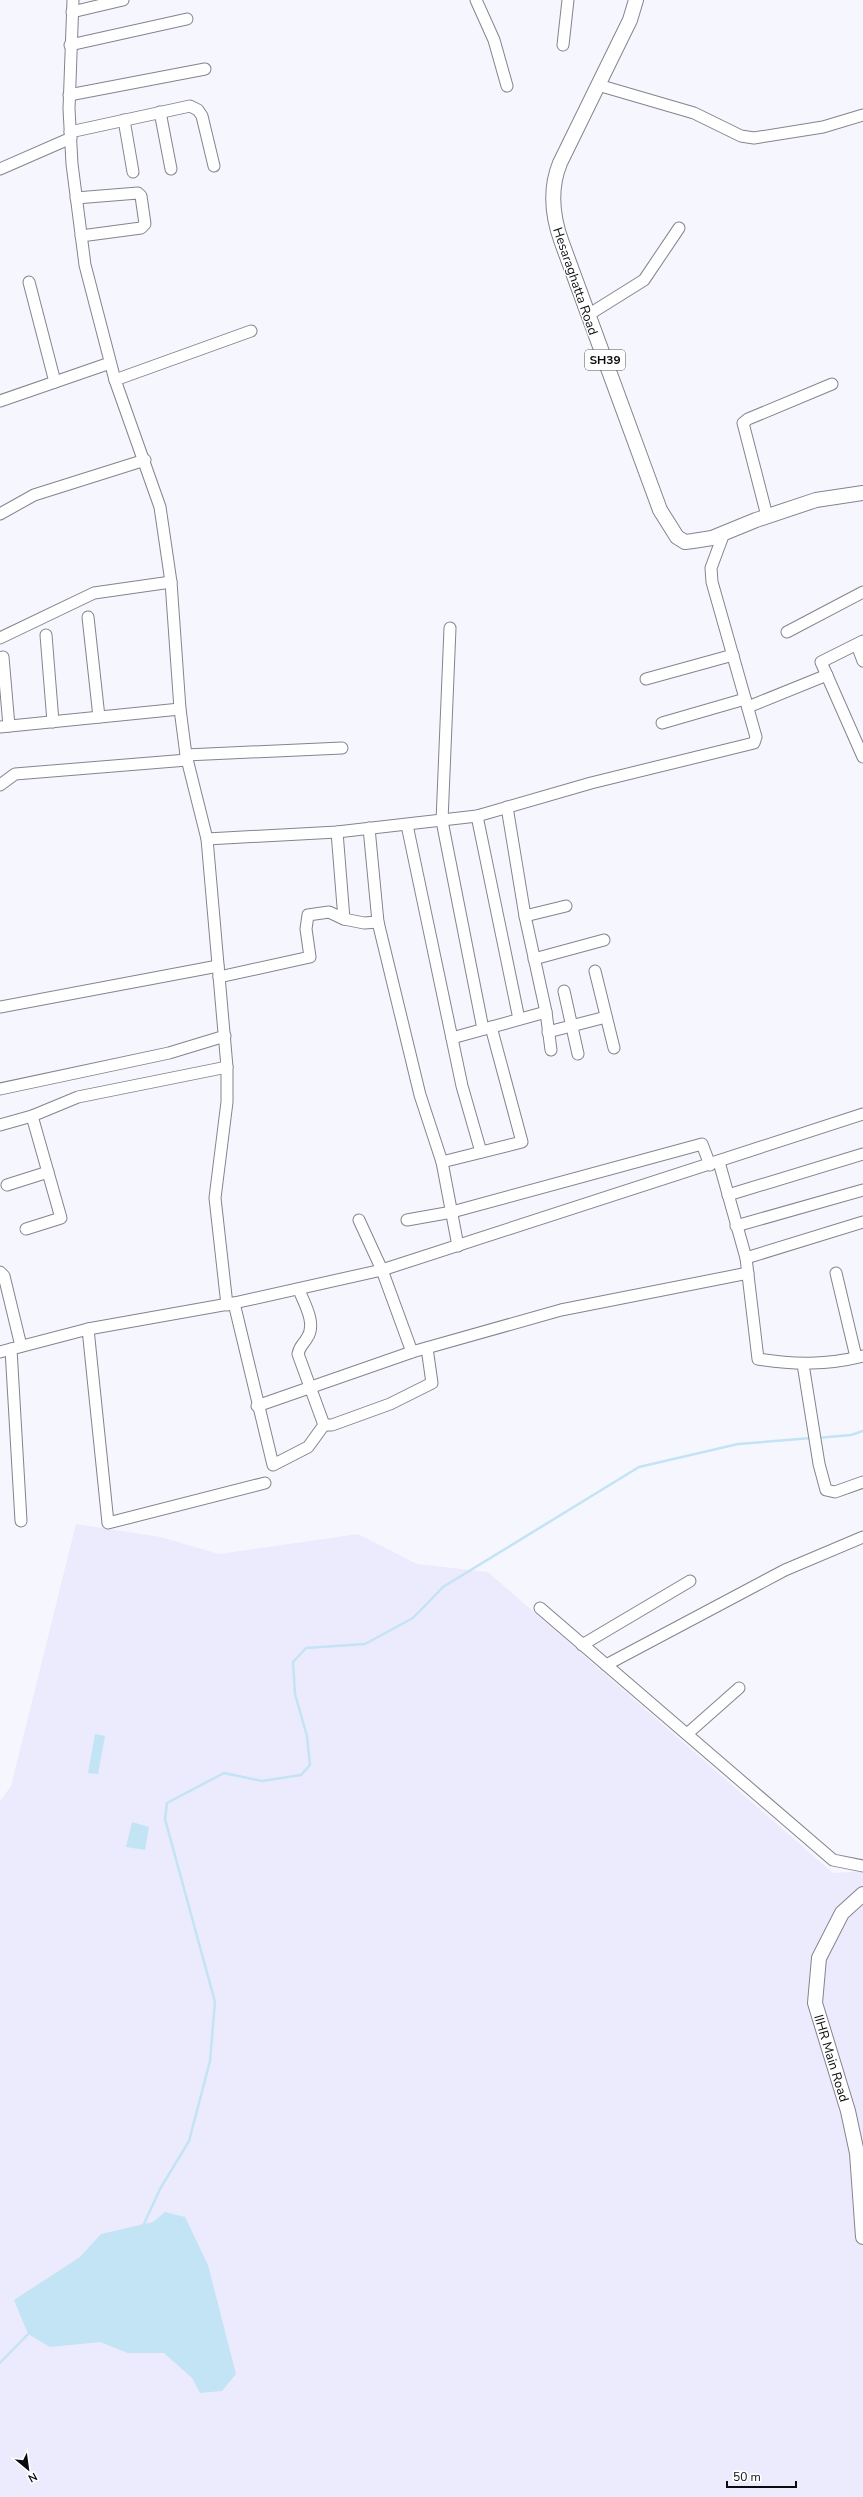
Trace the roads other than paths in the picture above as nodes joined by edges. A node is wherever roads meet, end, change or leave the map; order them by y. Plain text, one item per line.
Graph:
1 (73, 0) edge
2 (123, 0) edge
3 (476, 0) edge
4 (568, 0) edge
5 (636, 0) edge
6 (72, 12) junction
7 (187, 19) dead end
8 (70, 45) junction
9 (563, 45) dead end
10 (205, 69) dead end
11 (598, 84) junction
12 (507, 86) dead end
13 (69, 95) junction
14 (160, 112) junction
15 (863, 115) edge
16 (124, 120) junction
17 (70, 135) junction
18 (214, 166) dead end
19 (0, 169) edge
20 (171, 169) dead end
21 (133, 172) dead end
22 (76, 198) junction
23 (679, 228) dead end
24 (81, 236) junction
25 (29, 282) dead end
26 (588, 315) junction
27 (251, 331) dead end
28 (110, 363) junction
29 (115, 380) junction
30 (55, 382) junction
31 (832, 384) dead end
32 (0, 400) edge
33 (145, 460) junction
34 (863, 492) edge
35 (0, 514) edge
36 (767, 516) junction
37 (724, 533) junction
38 (172, 582) junction
39 (863, 592) edge
40 (88, 618) dead end
41 (450, 628) dead end
42 (787, 632) dead end
43 (46, 635) dead end
44 (0, 638) edge
45 (860, 643) edge
46 (733, 655) junction
47 (2, 657) dead end
48 (863, 661) edge
49 (827, 675) junction
50 (646, 679) dead end
51 (746, 703) junction
52 (180, 709) junction
53 (99, 717) junction
54 (54, 722) junction
55 (662, 723) dead end
56 (5, 726) edge
57 (342, 748) dead end
58 (187, 757) junction
59 (863, 757) edge
60 (0, 784) edge
61 (507, 807) junction
62 (477, 816) junction
63 (442, 822) junction
64 (407, 825) junction
65 (369, 828) junction
66 (338, 832) junction
67 (207, 839) junction
68 (566, 906) dead end
69 (525, 916) junction
70 (344, 920) junction
71 (378, 922) junction
72 (604, 940) dead end
73 (534, 959) junction
74 (219, 971) junction
75 (595, 971) dead end
76 (564, 991) dead end
77 (0, 1007) edge
78 (546, 1012) junction
79 (606, 1017) junction
80 (519, 1019) junction
81 (572, 1026) junction
82 (487, 1028) junction
83 (548, 1032) junction
84 (225, 1036) junction
85 (452, 1038) junction
86 (614, 1048) dead end
87 (550, 1050) dead end
88 (578, 1054) dead end
89 (227, 1067) junction
90 (0, 1089) edge
91 (863, 1114) edge
92 (32, 1116) junction
93 (0, 1125) edge
94 (481, 1152) junction
95 (863, 1154) edge
96 (442, 1162) junction
97 (714, 1164) junction
98 (48, 1172) junction
99 (8, 1185) dead end
100 (863, 1190) edge
101 (728, 1195) junction
102 (452, 1212) junction
103 (358, 1220) dead end
104 (407, 1220) dead end
105 (863, 1222) edge
106 (736, 1226) junction
107 (26, 1229) dead end
108 (458, 1246) junction
109 (746, 1258) junction
110 (382, 1270) junction
111 (0, 1272) edge
112 (748, 1273) junction
113 (836, 1273) dead end
114 (299, 1290) junction
115 (230, 1304) junction
116 (88, 1329) junction
117 (427, 1348) junction
118 (10, 1349) edge
119 (412, 1352) junction
120 (860, 1357) edge
121 (803, 1364) junction
122 (312, 1388) junction
123 (257, 1406) junction
124 (324, 1425) junction
125 (863, 1482) edge
126 (265, 1483) dead end
127 (21, 1522) dead end
128 (863, 1537) edge
129 (690, 1581) dead end
130 (540, 1608) dead end
131 (582, 1645) junction
132 (606, 1665) junction
133 (739, 1688) dead end
134 (687, 1734) junction
135 (863, 1866) edge
136 (863, 1894) edge
137 (863, 2237) edge

1 - 6 street
2 - 6 street
3 - 12 street
4 - 9 street
5 - 11 main road, Hesaraghatta Road / SH39
6 - 8 street
7 - 8 street
8 - 13 street
10 - 13 street
11 - 15 street
11 - 26 main road, Hesaraghatta Road / SH39
13 - 17 street
14 - 16 street
14 - 18 street
14 - 20 street
16 - 17 street
16 - 21 street
17 - 19 street
17 - 22 street
22 - 24 street
22 - 24 street
23 - 26 street
24 - 28 street
25 - 30 street
26 - 37 main road, Hesaraghatta Road / SH39
27 - 29 street
28 - 29 street
28 - 30 street
29 - 33 street
30 - 32 street
31 - 36 street
33 - 35 street
33 - 38 street
34 - 36 main road, Hesaraghatta Road / SH39
36 - 37 main road, Hesaraghatta Road / SH39
37 - 46 street
38 - 44 street
38 - 52 street
39 - 42 street
40 - 53 street
41 - 63 street
43 - 54 street
45 - 48 street
45 - 49 street
46 - 50 street
46 - 51 street
47 - 56 street
49 - 51 street
49 - 59 street
51 - 55 street
51 - 61 street
52 - 53 street
52 - 58 street
53 - 54 street
54 - 56 street
57 - 58 street
58 - 60 street
58 - 67 street
61 - 62 street
61 - 69 street
62 - 63 street
62 - 80 street
63 - 64 street
63 - 82 street
64 - 65 street
64 - 85 street
65 - 66 street
65 - 71 street
66 - 67 street
66 - 70 street
67 - 74 street
68 - 69 street
69 - 73 street
70 - 71 street
70 - 74 street
71 - 96 street
72 - 73 street
73 - 78 street
74 - 77 street
74 - 84 street
75 - 79 street
76 - 81 street
78 - 80 street
78 - 83 street
79 - 81 street
79 - 86 street
80 - 82 street
81 - 83 street
81 - 88 street
82 - 85 street
82 - 94 street
83 - 87 street
84 - 89 street
84 - 90 street
85 - 94 street
89 - 92 street
89 - 115 street
91 - 97 street
92 - 93 street
92 - 98 street
94 - 96 street
95 - 101 street
96 - 102 street
97 - 101 street
97 - 102 street
97 - 108 street
98 - 99 street
98 - 107 street
100 - 106 street
101 - 106 street
102 - 104 street
102 - 108 street
103 - 110 street
105 - 109 street
106 - 109 street
108 - 110 street
109 - 112 street
110 - 114 street
110 - 119 street
111 - 118 street
112 - 117 street
112 - 121 street
113 - 120 street
114 - 115 street
114 - 122 street
115 - 116 street
115 - 123 street
116 - 118 street
116 - 126 street
117 - 119 street
117 - 124 street
118 - 127 street
119 - 122 street
120 - 121 street
121 - 125 street
122 - 123 street
122 - 124 street
123 - 124 street
128 - 132 street
129 - 131 street
130 - 131 street
131 - 132 street
132 - 134 street
133 - 134 street
134 - 135 street
136 - 137 main road, IIHR Main Road

